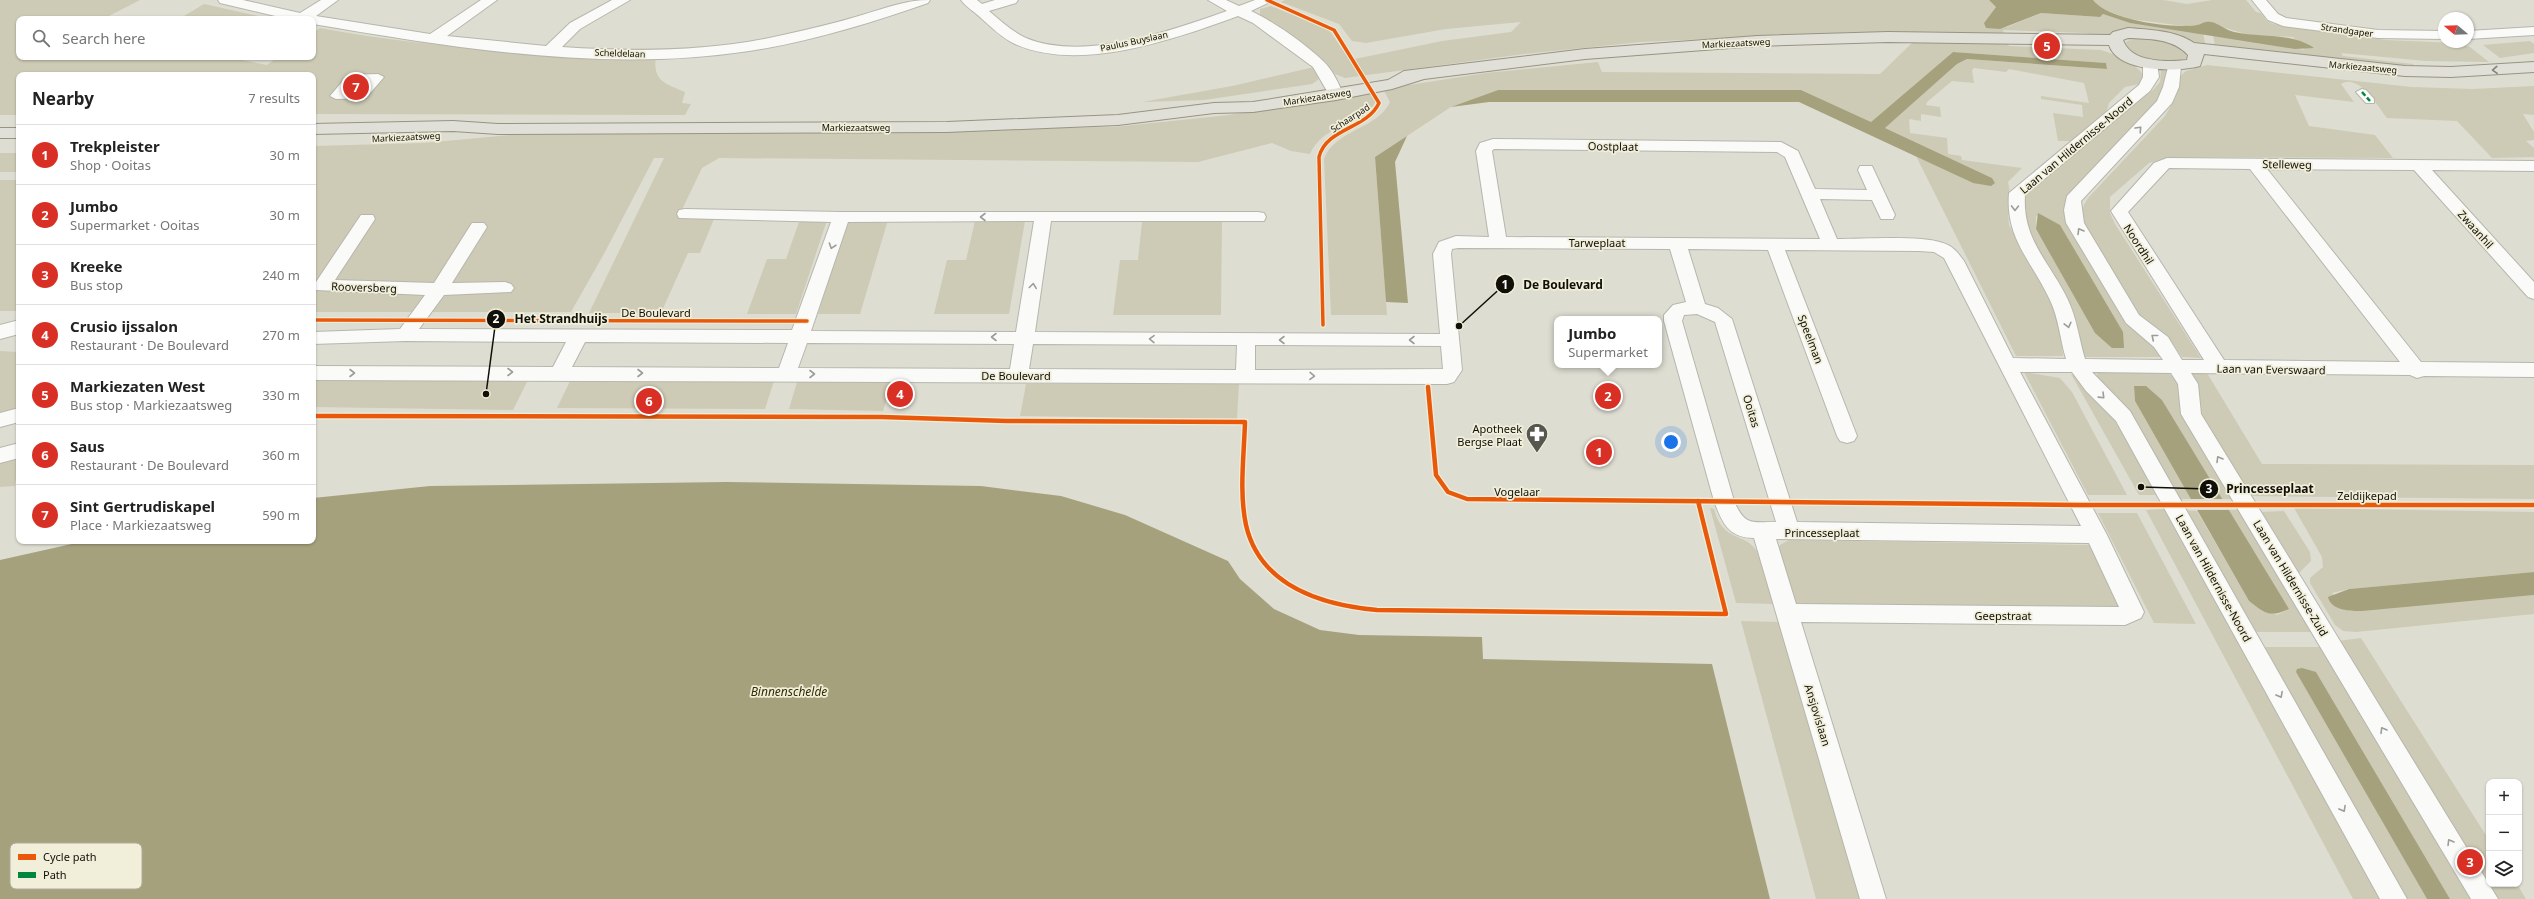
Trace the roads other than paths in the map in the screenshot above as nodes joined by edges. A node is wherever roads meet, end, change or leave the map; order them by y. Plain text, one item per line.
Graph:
1 (225, 0) edge
2 (331, 0) edge
3 (490, 0) edge
4 (623, 0) edge
5 (923, 0) edge
6 (1011, 0) edge
7 (1215, 0) edge
8 (1267, 0) edge
9 (2259, 0) edge
10 (974, 4) edge
11 (1240, 12) junction
12 (295, 16) edge
13 (312, 16) edge
14 (316, 20) edge
15 (2534, 31) edge
16 (2474, 35) edge
17 (2438, 36) edge
18 (431, 40) junction
19 (2117, 45) junction
20 (550, 50) junction
21 (2194, 54) junction
22 (2150, 63) junction
23 (2174, 66) junction
24 (2534, 67) edge
25 (2534, 81) edge
26 (1333, 90) junction
27 (2362, 92) dead end
28 (2370, 101) dead end
29 (316, 129) edge
30 (498, 129) junction
31 (0, 133) edge
32 (16, 133) edge
33 (316, 140) edge
34 (2255, 164) junction
35 (2419, 166) junction
36 (2534, 166) edge
37 (1866, 170) dead end
38 (1810, 194) junction
39 (1878, 195) junction
40 (685, 214) dead end
41 (1887, 215) dead end
42 (1043, 216) junction
43 (841, 217) junction
44 (1258, 217) dead end
45 (367, 219) dead end
46 (478, 228) dead end
47 (1498, 242) junction
48 (1677, 243) junction
49 (1774, 243) junction
50 (1830, 244) junction
51 (505, 288) dead end
52 (439, 289) junction
53 (2534, 292) edge
54 (1697, 308) junction
55 (16, 328) edge
56 (804, 329) junction
57 (1026, 331) junction
58 (0, 333) edge
59 (1450, 333) junction
60 (16, 335) edge
61 (404, 335) junction
62 (578, 337) junction
63 (316, 338) edge
64 (1246, 340) junction
65 (2008, 365) junction
66 (2078, 365) junction
67 (2177, 368) junction
68 (2219, 368) junction
69 (2534, 370) edge
70 (2417, 371) junction
71 (560, 372) junction
72 (316, 373) edge
73 (787, 373) junction
74 (1019, 375) junction
75 (1245, 375) junction
76 (16, 416) edge
77 (0, 420) edge
78 (1847, 436) dead end
79 (16, 451) edge
80 (0, 456) edge
81 (1724, 501) joint
82 (1789, 531) junction
83 (1763, 532) junction
84 (2096, 535) junction
85 (1788, 613) junction
86 (1873, 899) edge
87 (2394, 899) edge
88 (2485, 899) edge

1 - 12 street, Scheldelaan
2 - 13 street
3 - 18 street
4 - 20 street
5 - 20 street, Scheldelaan
6 - 10 street
7 - 11 street
8 - 11 street, Paulus Buyslaan
9 - 17 street, Strandgaper
10 - 11 street, Paulus Buyslaan
11 - 26 street
14 - 18 street, Scheldelaan
15 - 16 street
18 - 20 street, Scheldelaan
19 - 21 main road
19 - 22 main road
19 - 26 main road, Markiezaatsweg
21 - 23 main road
24 -> 21 main road, Markiezaatsweg
21 - 25 main road, Markiezaatsweg
22 - 23 main road
22 -> 66 street, Laan van Hildernisse-Noord
67 -> 23 street, Laan van Hildernisse-Zuid
26 - 30 main road, Markiezaatsweg
27 - 28 street
29 - 30 main road, Markiezaatsweg
30 - 33 main road, Markiezaatsweg
31 - 32 main road
34 - 35 street, Stelleweg
34 - 68 street, Noordhil
34 - 70 street, Stelleweg
35 - 36 street, Stelleweg
35 - 53 street, Zwaanhil
37 - 39 street
38 - 39 street
38 - 47 street, Oostplaat
38 - 50 street, Oostplaat
39 - 41 street
40 - 43 street
42 -> 43 street
42 - 44 street
57 -> 42 street
43 -> 56 street
45 - 52 street, Rooversberg
46 - 52 street
47 - 48 street, Tarweplaat
47 - 59 street, Tarweplaat
48 - 49 street, Tarweplaat
48 - 54 street
49 - 50 street, Tarweplaat
49 - 78 street, Speelman
50 - 65 street
51 - 52 street, Rooversberg
52 - 61 street
54 - 81 street, Ooitas
54 - 82 street, Ooitas
55 - 58 street
57 -> 56 street
56 - 62 street
56 - 73 street
64 -> 57 street
57 - 74 street
58 - 60 street
59 -> 64 street
75 -> 59 street, De Boulevard
61 - 62 street
61 - 63 street
62 - 71 street
64 - 75 street
65 - 66 street, Laan van Everswaard
65 - 84 street
66 - 67 street, Laan van Everswaard
66 -> 87 street, Laan van Hildernisse-Noord
67 - 68 street, Laan van Everswaard
88 -> 67 street, Laan van Hildernisse-Zuid
68 - 70 street, Laan van Everswaard
69 - 70 street, Laan van Everswaard
72 -> 71 street, De Boulevard
71 -> 73 street, De Boulevard
73 -> 74 street, De Boulevard
74 - 75 street, De Boulevard
76 - 77 street
79 - 80 street
81 - 83 street, Princesseplaat
82 - 83 street, Princesseplaat
82 - 84 street, Princesseplaat
83 - 85 street, Ansjovislaan
84 - 85 street, Geepstraat
85 - 86 street, Ansjovislaan

